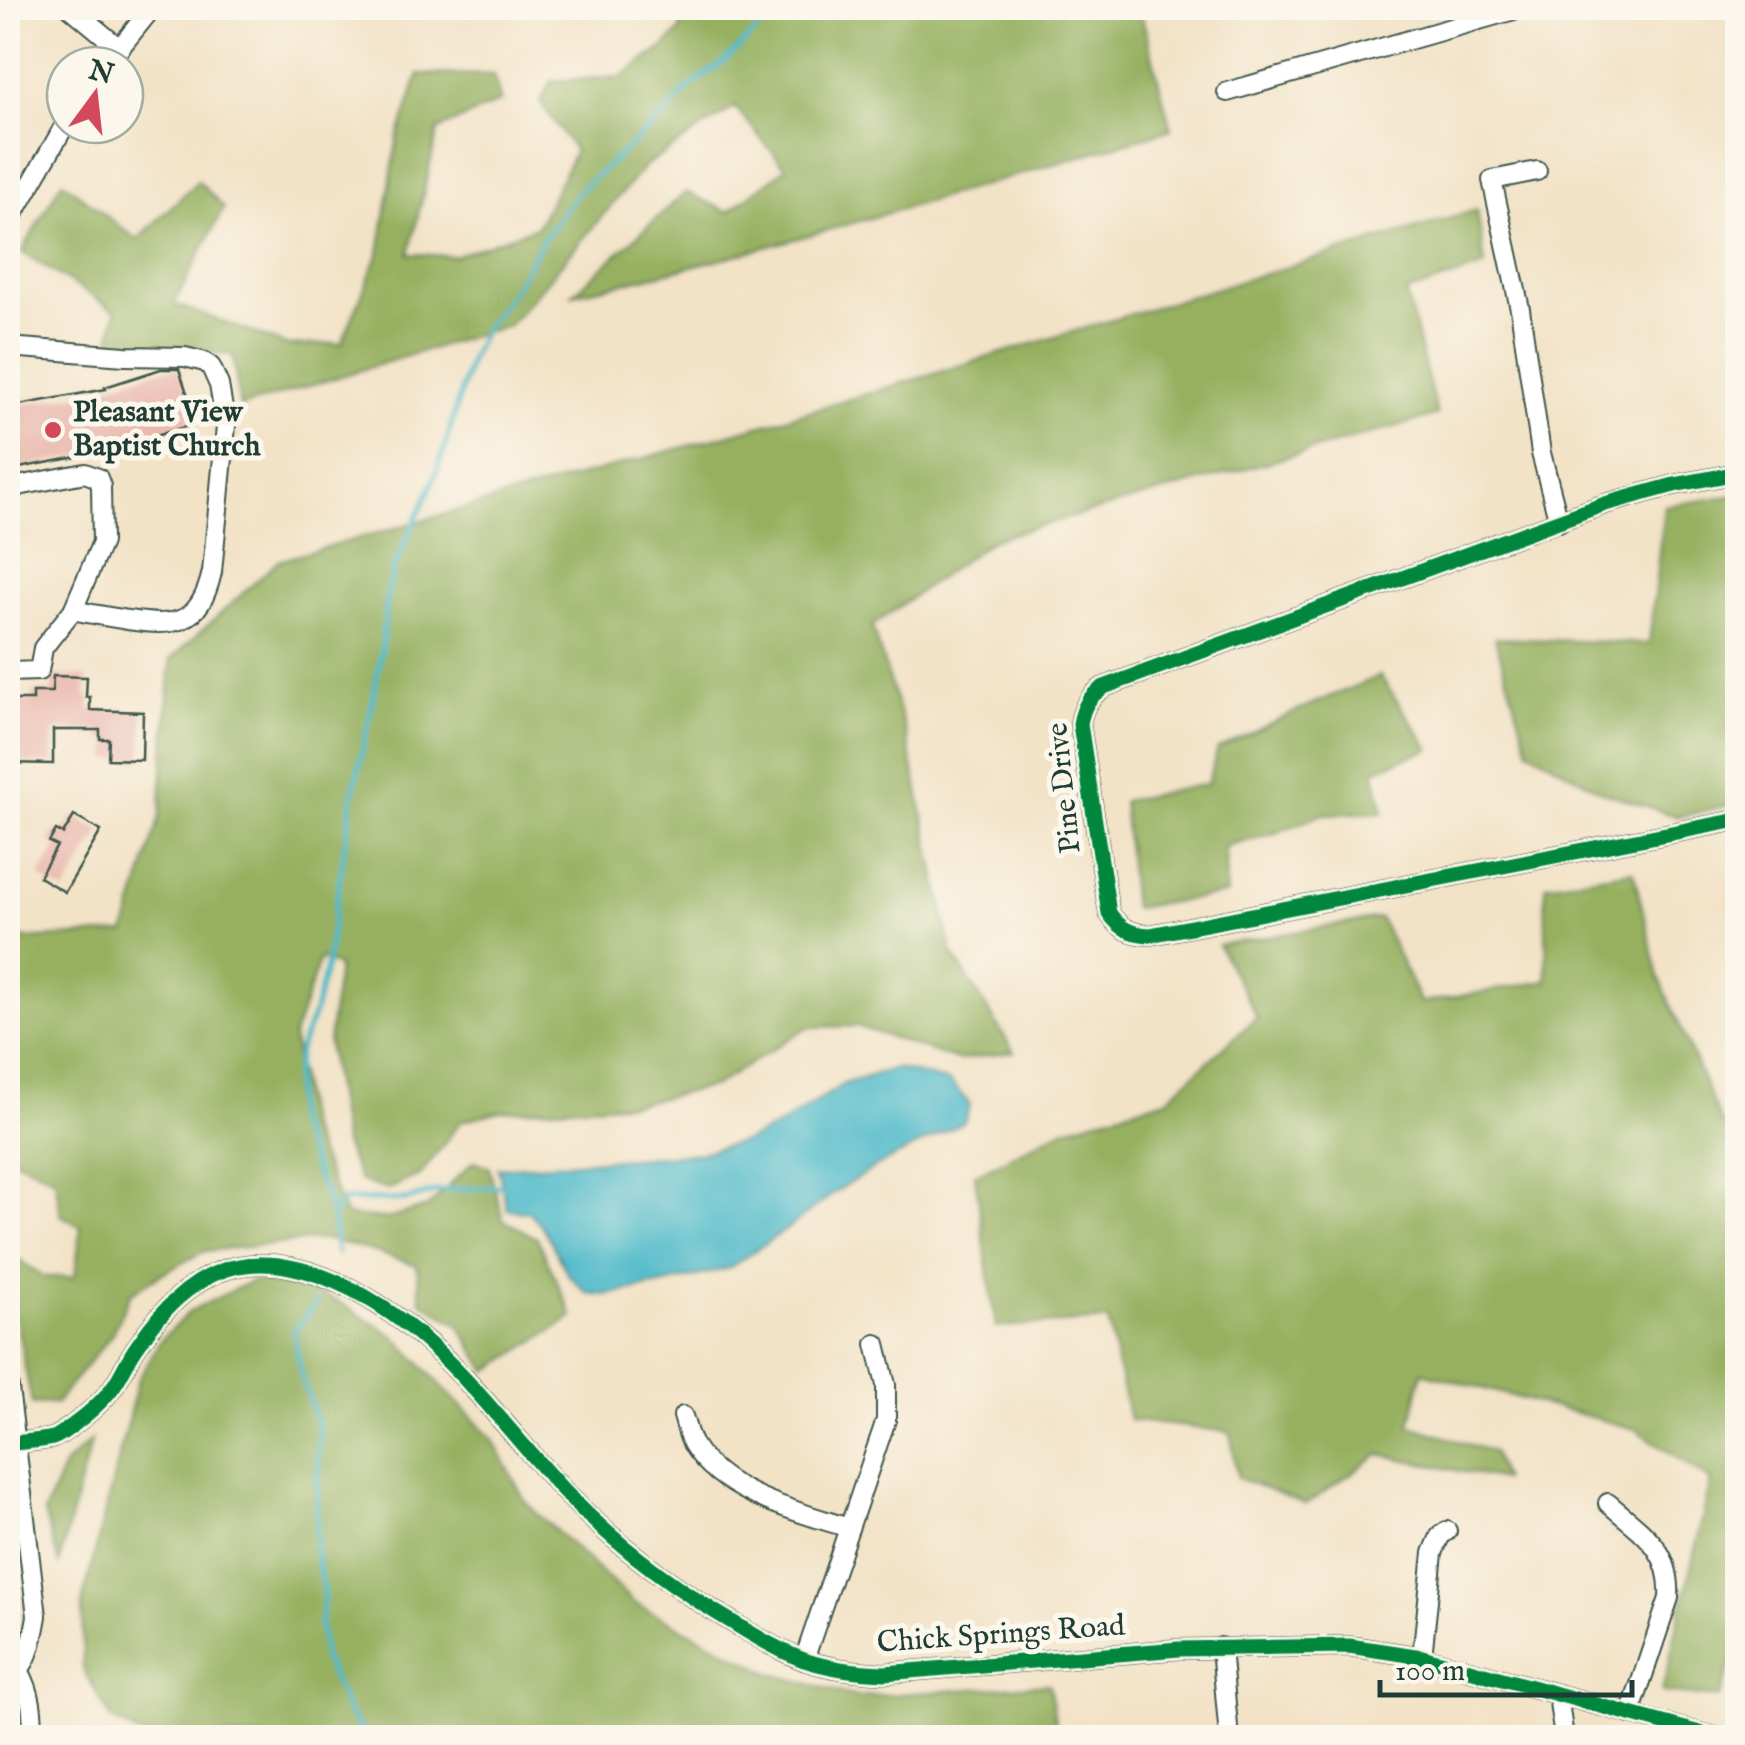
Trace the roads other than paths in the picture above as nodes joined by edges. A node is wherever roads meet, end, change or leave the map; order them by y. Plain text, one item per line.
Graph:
1 (72, 8) edge
2 (152, 8) edge
3 (1521, 8) edge
4 (115, 45) edge
5 (121, 45) edge
6 (1227, 92) dead end
7 (51, 145) edge
8 (1537, 171) dead end
9 (13, 200) edge
10 (8, 224) edge
11 (8, 346) edge
12 (1738, 473) edge
13 (8, 488) edge
14 (1559, 522) junction
15 (73, 610) junction
16 (8, 672) edge
17 (1738, 820) edge
18 (876, 1344) dead end
19 (8, 1380) edge
20 (683, 1416) dead end
21 (15, 1443) junction
22 (1608, 1503) dead end
23 (849, 1528) junction
24 (1447, 1531) dead end
25 (1221, 1647) junction
26 (1422, 1657) junction
27 (804, 1660) junction
28 (14, 1676) edge
29 (1558, 1695) junction
30 (1630, 1714) junction
31 (33, 1738) edge
32 (1230, 1738) edge
33 (1564, 1738) edge
34 (1718, 1738) edge

1 - 4 street
2 - 5 street
3 - 6 street
7 - 9 street
8 - 14 street
9 - 10 street
11 - 15 street
12 - 14 street, Pine Drive
13 - 15 street
14 - 17 street, Pine Drive
15 - 16 street
18 - 23 street
19 - 21 street
20 - 23 street
21 - 27 street, Chick Springs Road
21 - 28 street
22 - 30 street
23 - 27 street
24 - 26 street
25 - 26 street, Chick Springs Road
25 - 27 street, Chick Springs Road
25 - 32 street
26 - 29 street, Chick Springs Road
28 - 31 street
29 - 30 street, Chick Springs Road
29 - 33 street
30 - 34 street, Chick Springs Road

